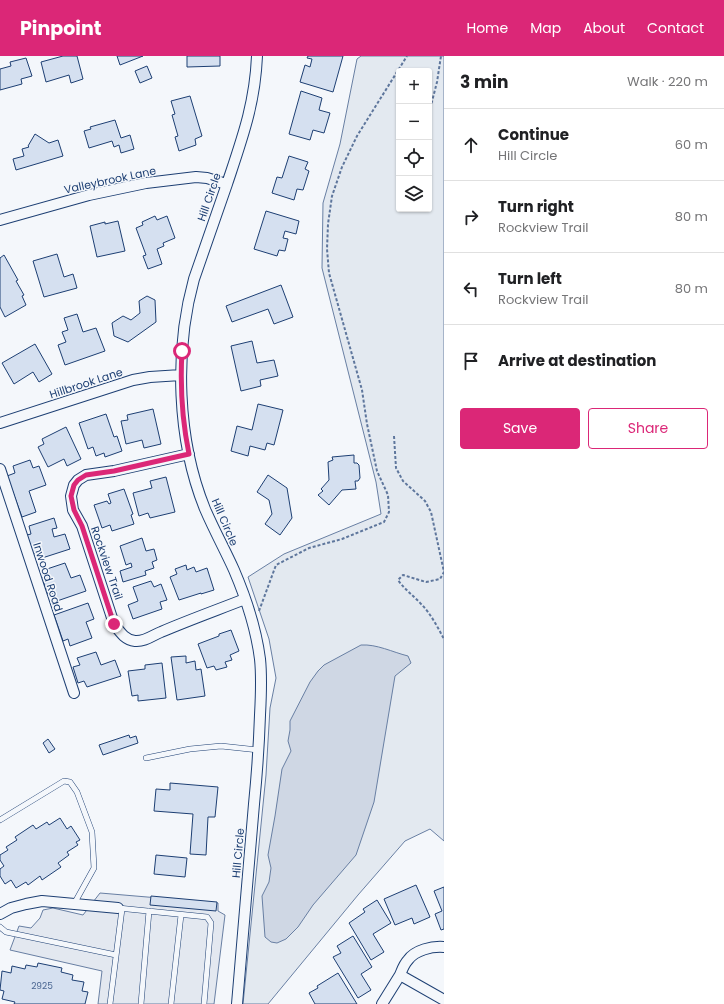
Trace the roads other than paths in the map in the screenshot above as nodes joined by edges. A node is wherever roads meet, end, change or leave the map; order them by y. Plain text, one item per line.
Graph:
1 (257, 56) edge
2 (226, 184) junction
3 (0, 220) edge
4 (180, 375) junction
5 (0, 423) edge
6 (189, 454) junction
7 (0, 469) edge
8 (245, 599) junction
9 (74, 693) dead end
10 (259, 750) junction
11 (146, 758) dead end
12 (0, 820) edge
13 (74, 904) junction
14 (120, 909) junction
15 (149, 912) junction
16 (0, 914) edge
17 (181, 915) junction
18 (0, 927) edge
19 (444, 947) edge
20 (116, 955) junction
21 (400, 975) junction
22 (444, 1000) edge
23 (110, 1004) edge
24 (141, 1004) edge
25 (171, 1004) edge
26 (204, 1004) edge
27 (237, 1004) edge
28 (382, 1004) edge

1 - 2 street, Hill Circle
2 - 3 street, Valleybrook Lane
2 - 4 street, Hill Circle
4 - 5 street, Hillbrook Lane
4 - 6 street, Hill Circle
6 - 8 street, Hill Circle
6 - 8 street, Rockview Trail
7 - 9 street, Inwood Road
8 - 10 street, Hill Circle
10 - 11 lane
10 - 27 street, Hill Circle
12 - 13 lane
13 - 14 street
13 - 16 street
14 - 15 lane
14 - 20 lane
15 - 17 lane
15 - 24 lane
17 - 25 lane
17 - 26 lane
18 - 20 lane
19 - 21 street
20 - 23 lane
21 - 22 street
21 - 28 street

